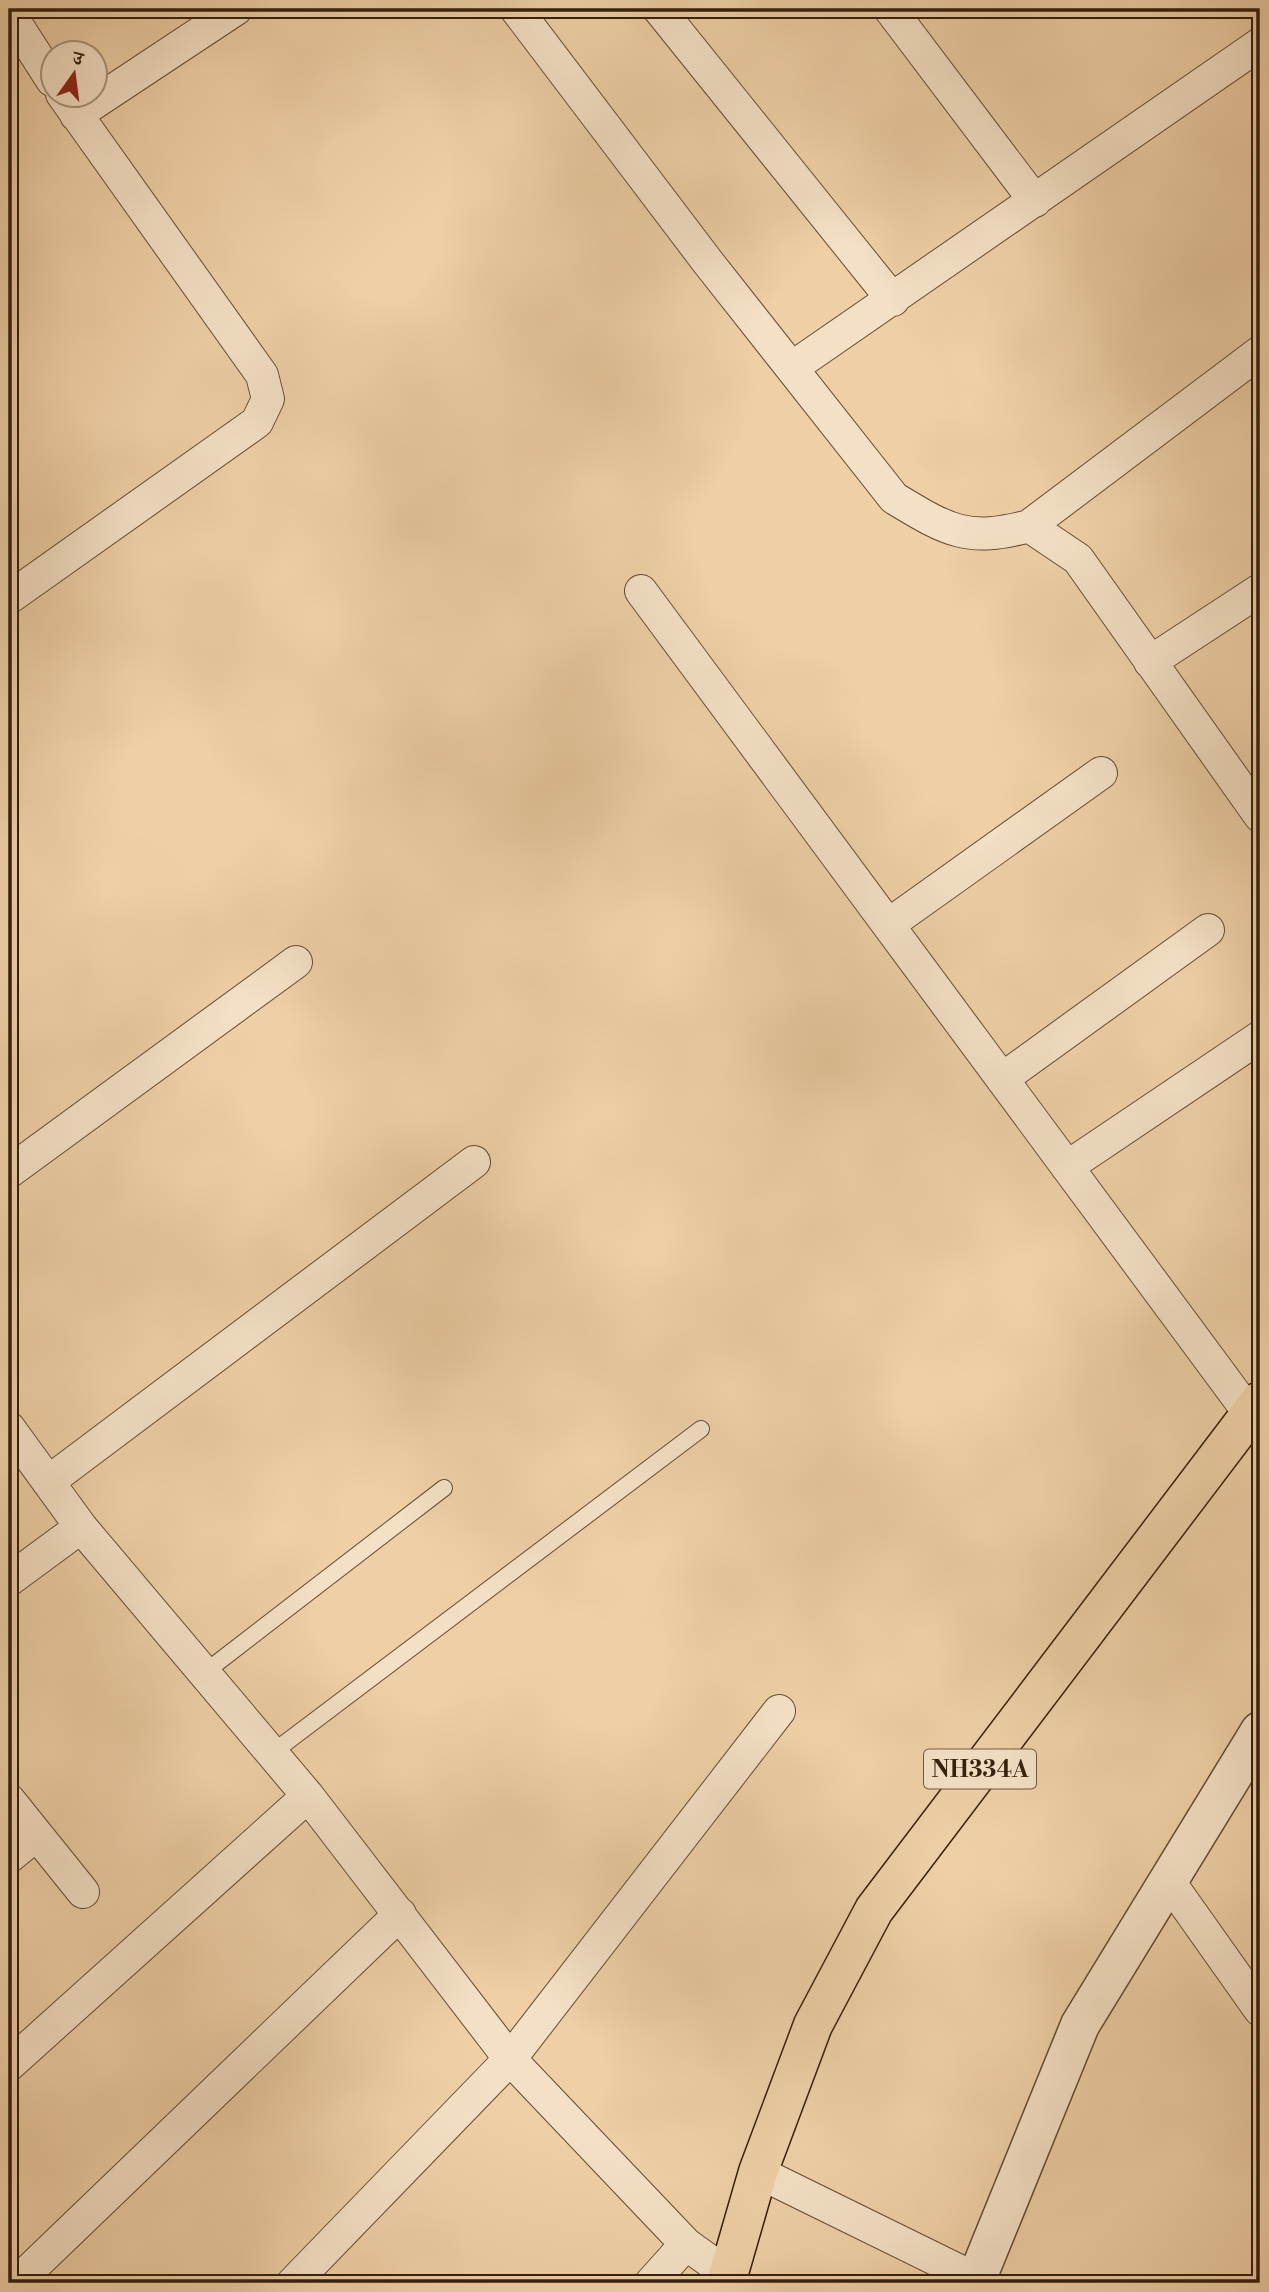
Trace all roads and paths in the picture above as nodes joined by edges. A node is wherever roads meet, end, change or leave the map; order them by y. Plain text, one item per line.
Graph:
1 (236, 9) edge
2 (659, 9) edge
3 (890, 9) edge
4 (9, 13) edge
5 (527, 13) edge
6 (1260, 44) edge
7 (38, 58) edge
8 (108, 83) edge
9 (71, 108) edge
10 (1035, 201) junction
11 (893, 300) junction
12 (1260, 352) edge
13 (793, 367) junction
14 (1029, 526) junction
15 (1260, 590) edge
16 (640, 591) dead end
17 (9, 598) edge
18 (1150, 662) junction
19 (1101, 773) dead end
20 (1260, 816) edge
21 (888, 925) junction
22 (1208, 930) dead end
23 (296, 962) dead end
24 (1260, 1037) edge
25 (1002, 1079) junction
26 (474, 1163) dead end
27 (1067, 1167) junction
28 (9, 1172) edge
29 (1255, 1407) edge
30 (9, 1428) edge
31 (701, 1429) dead end
32 (48, 1482) junction
33 (443, 1488) dead end
34 (81, 1527) junction
35 (9, 1580) edge
36 (204, 1673) junction
37 (779, 1711) dead end
38 (1260, 1731) edge
39 (272, 1753) junction
40 (308, 1796) junction
41 (9, 1800) edge
42 (36, 1835) junction
43 (9, 1857) edge
44 (1168, 1880) junction
45 (83, 1892) dead end
46 (400, 1913) junction
47 (1260, 2010) edge
48 (510, 2059) junction
49 (9, 2065) edge
50 (758, 2172) junction
51 (685, 2244) junction
52 (728, 2279) edge
53 (976, 2281) edge
54 (16, 2283) edge
55 (293, 2283) edge
56 (650, 2283) edge

1 - 8 street
2 - 11 street
3 - 10 street
4 - 7 street
5 - 13 street
6 - 10 street
9 - 17 street
10 - 11 street
11 - 13 street
12 - 14 street
13 - 14 street
14 - 18 street
15 - 18 street
16 - 21 street
18 - 20 street
19 - 21 street
21 - 25 street
22 - 25 street
23 - 28 street
24 - 27 street
25 - 27 street
26 - 32 street
27 - 29 street
29 - 50 highway, NH334A
30 - 32 street
31 - 39 lane
32 - 34 street
33 - 36 lane
34 - 35 street
34 - 36 street
36 - 39 street
37 - 48 street
38 - 44 street
39 - 40 street
40 - 46 street
40 - 49 street
41 - 42 street
42 - 43 street
42 - 45 street
44 - 47 street
44 - 53 street
46 - 48 street
46 - 54 street
48 - 51 street
48 - 55 street
50 - 52 highway, NH334A
50 - 53 street
51 - 52 street
51 - 56 street

